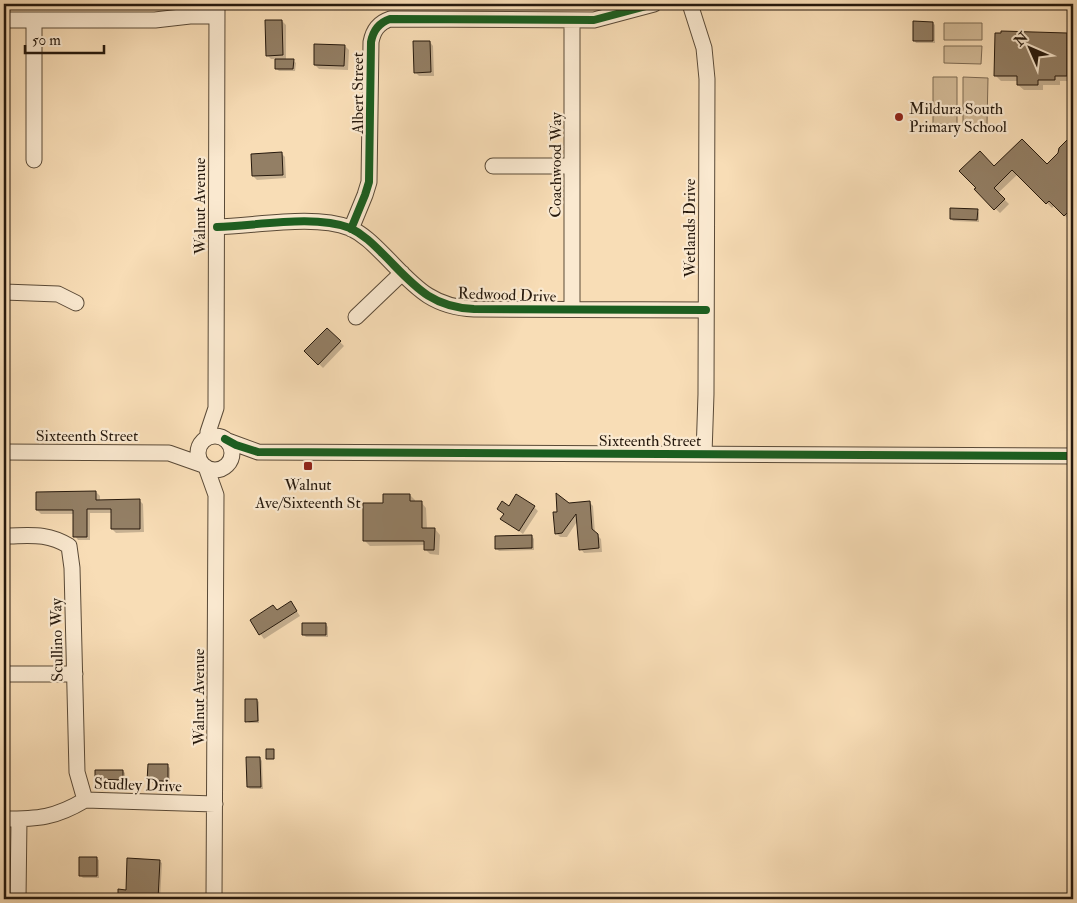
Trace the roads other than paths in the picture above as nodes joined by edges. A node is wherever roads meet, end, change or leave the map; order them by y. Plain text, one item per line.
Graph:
1 (654, 4) edge
2 (690, 4) edge
3 (217, 14) edge
4 (4, 20) edge
5 (34, 20) junction
6 (572, 21) junction
7 (34, 160) dead end
8 (493, 166) dead end
9 (572, 166) junction
10 (217, 222) junction
11 (351, 229) junction
12 (402, 273) junction
13 (4, 292) edge
14 (76, 303) dead end
15 (572, 310) junction
16 (706, 310) junction
17 (356, 317) dead end
18 (216, 408) junction
19 (226, 440) junction
20 (204, 441) junction
21 (4, 452) edge
22 (258, 452) junction
23 (169, 453) junction
24 (704, 454) junction
25 (1073, 456) edge
26 (226, 465) junction
27 (205, 466) junction
28 (216, 495) junction
29 (4, 536) edge
30 (4, 674) edge
31 (75, 674) junction
32 (85, 800) junction
33 (215, 804) junction
34 (4, 819) edge
35 (20, 819) junction
36 (18, 899) edge
37 (214, 899) edge

1 - 6 street, Albert Street
2 - 16 street, Wetlands Drive
3 - 5 street
3 - 10 street, Walnut Avenue
4 - 5 street
5 - 7 street
6 - 9 street, Coachwood Way
6 - 11 street, Albert Street
8 - 9 street
9 - 15 street, Coachwood Way
10 - 11 street, Redwood Drive
10 - 18 street, Walnut Avenue
11 - 12 street, Redwood Drive
12 - 15 street, Redwood Drive
12 - 17 street
13 - 14 street
15 - 16 street, Redwood Drive
16 - 24 street, Wetlands Drive
18 - 19 street, Walnut Avenue
18 - 20 street, Walnut Avenue
19 - 20 street
19 - 22 street, Sixteenth Street
19 - 26 street
20 - 23 street, Sixteenth Street
20 - 27 street
21 - 23 street, Sixteenth Street
22 - 24 street, Sixteenth Street
22 - 26 street, Sixteenth Street
23 - 27 street, Sixteenth Street
24 - 25 street, Sixteenth Street
26 - 27 street
26 - 28 street, Walnut Avenue
27 - 28 street, Walnut Avenue
28 - 33 street, Walnut Avenue
29 - 31 street, Scullino Way
30 - 31 street
31 - 32 street, Scullino Way
32 - 33 street, Studley Drive
32 - 35 street, Studley Drive
33 - 37 street, Walnut Avenue
34 - 35 street, Studley Drive
35 - 36 street

